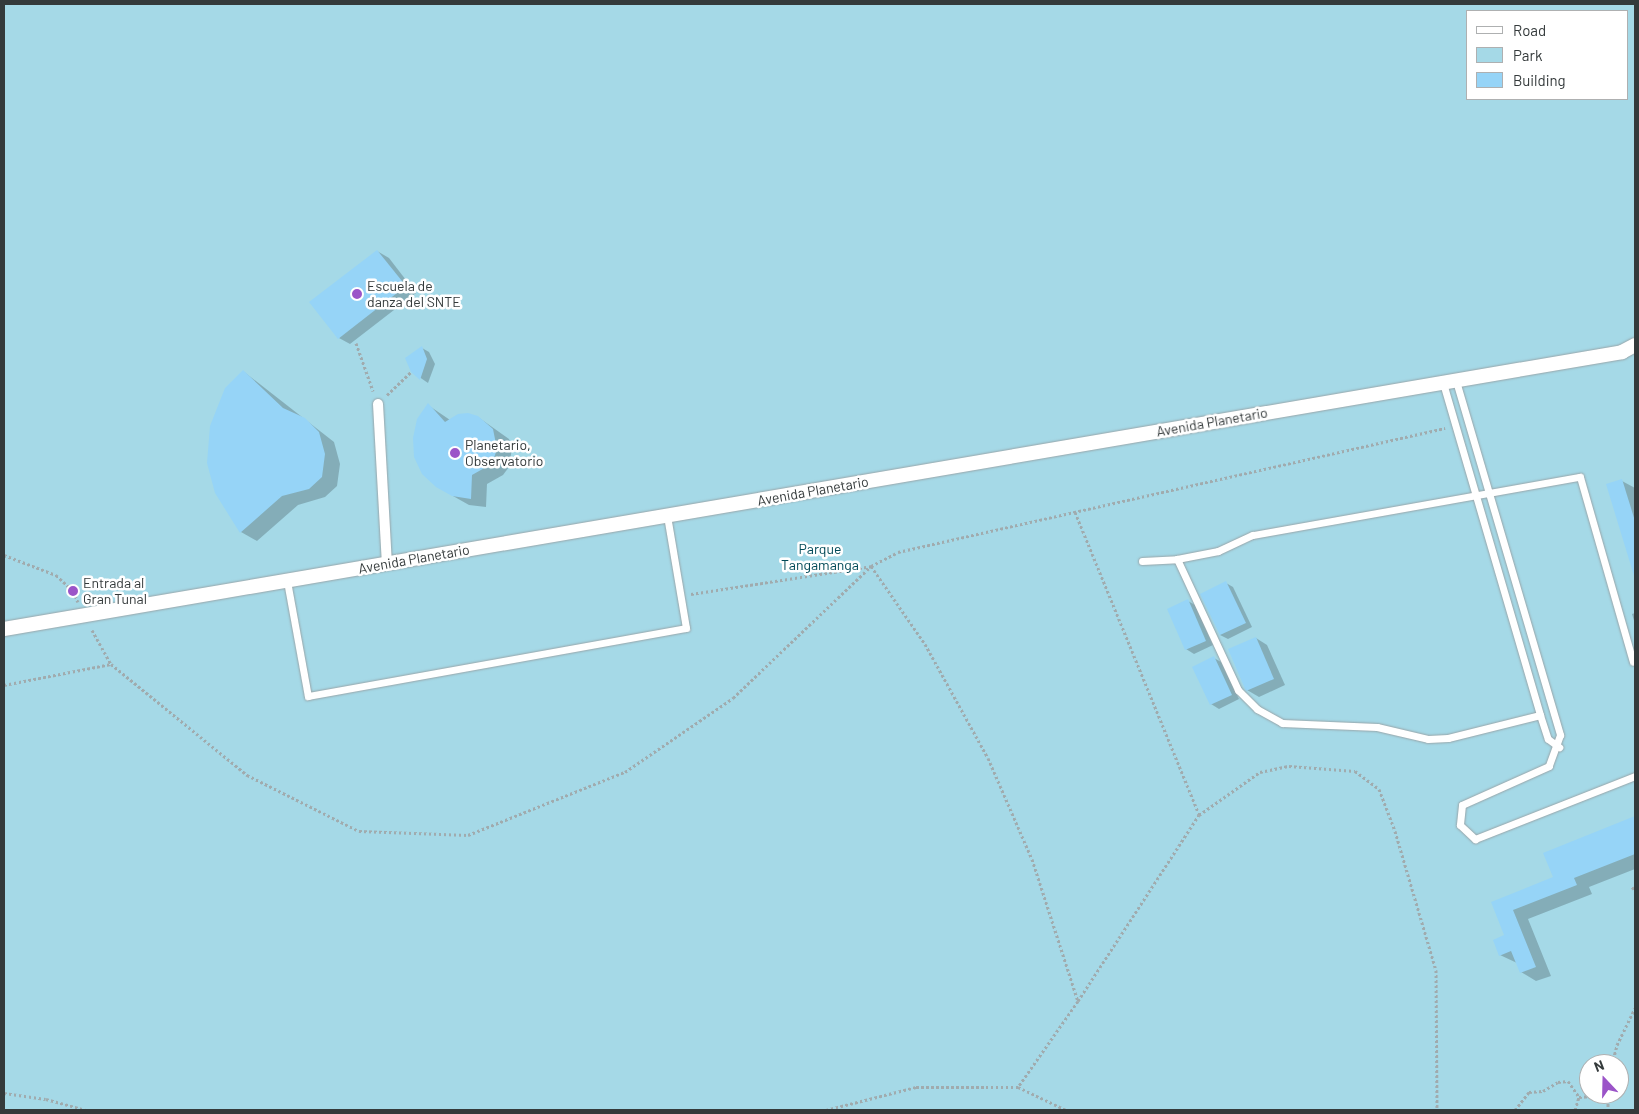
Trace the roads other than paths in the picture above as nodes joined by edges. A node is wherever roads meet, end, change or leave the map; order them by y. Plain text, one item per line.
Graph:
1 (1635, 345) edge
2 (1629, 353) edge
3 (1449, 382) junction
4 (378, 404) road end
5 (1489, 493) junction
6 (1476, 495) junction
7 (667, 516) junction
8 (1177, 559) junction
9 (1142, 561) dead end
10 (387, 564) junction
11 (287, 581) junction
12 (4, 630) edge
13 (1633, 662) dead end
14 (1540, 715) junction
15 (1559, 747) junction
16 (1635, 776) edge

1 - 2 street, Avenida Planetario
2 - 3 street, Avenida Planetario
3 - 5 lane
3 - 6 lane
3 - 7 street, Avenida Planetario
4 - 10 street
5 - 6 lane
5 - 13 lane
5 - 15 lane
6 - 8 lane
6 - 14 lane
7 - 10 street, Avenida Planetario
7 - 11 lane
8 - 9 lane
8 - 14 lane
10 - 11 street, Avenida Planetario
11 - 12 street, Avenida Planetario
14 - 15 lane
15 - 16 lane

